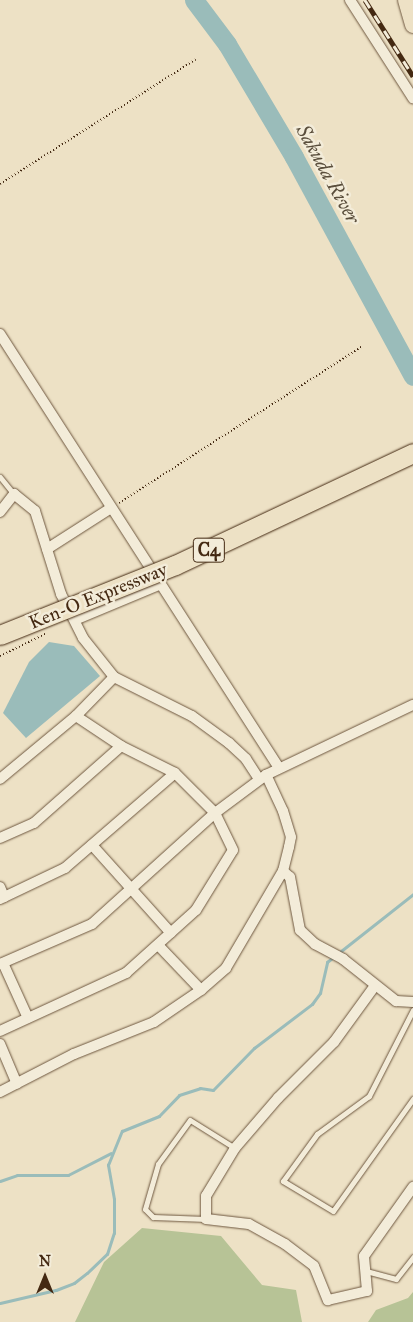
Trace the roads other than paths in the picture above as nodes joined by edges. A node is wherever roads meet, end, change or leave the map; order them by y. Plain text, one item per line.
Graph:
1 (350, 0) edge
2 (406, 0) edge
3 (413, 26) edge
4 (413, 98) edge
5 (0, 334) edge
6 (413, 453) edge
7 (0, 477) edge
8 (14, 494) junction
9 (111, 508) junction
10 (0, 512) edge
11 (47, 549) junction
12 (161, 584) junction
13 (75, 620) junction
14 (0, 635) edge
15 (114, 677) junction
16 (413, 705) edge
17 (76, 716) junction
18 (121, 746) junction
19 (279, 768) junction
20 (175, 773) junction
21 (263, 777) junction
22 (0, 779) edge
23 (215, 813) junction
24 (0, 838) edge
25 (92, 845) junction
26 (283, 871) junction
27 (0, 887) edge
28 (130, 890) junction
29 (2, 898) edge
30 (171, 933) junction
31 (158, 945) junction
32 (2, 964) edge
33 (374, 987) junction
34 (202, 990) junction
35 (413, 1002) edge
36 (413, 1010) edge
37 (28, 1018) junction
38 (0, 1031) edge
39 (0, 1044) edge
40 (17, 1084) junction
41 (0, 1092) edge
42 (413, 1099) edge
43 (236, 1148) junction
44 (413, 1187) edge
45 (206, 1219) junction
46 (413, 1257) edge
47 (365, 1271) junction

1 - 4 street
2 - 3 main road
5 - 9 street
6 - 14 highway, Ken-O Expressway / C4, bridge
7 - 8 lane
8 - 10 street
8 - 11 street
9 - 11 street
9 - 12 street
11 - 13 street
12 - 13 street
12 - 19 street
13 - 15 street
15 - 17 street
15 - 21 street
16 - 19 street
17 - 18 street
17 - 22 street
18 - 20 street
18 - 24 street
19 - 21 street
20 - 23 street
20 - 25 street
21 - 23 street
21 - 26 street
23 - 28 street
23 - 30 street
25 - 28 street
25 - 29 street
26 - 33 street
26 - 34 street
27 - 29 street
28 - 30 street
28 - 32 street
30 - 31 street
31 - 34 street
31 - 37 street
32 - 37 street
33 - 35 street
33 - 43 street
34 - 40 street
36 - 42 lane
37 - 38 street
39 - 40 street
40 - 41 street
43 - 45 street
43 - 45 lane
44 - 47 street
45 - 47 street
46 - 47 lane

